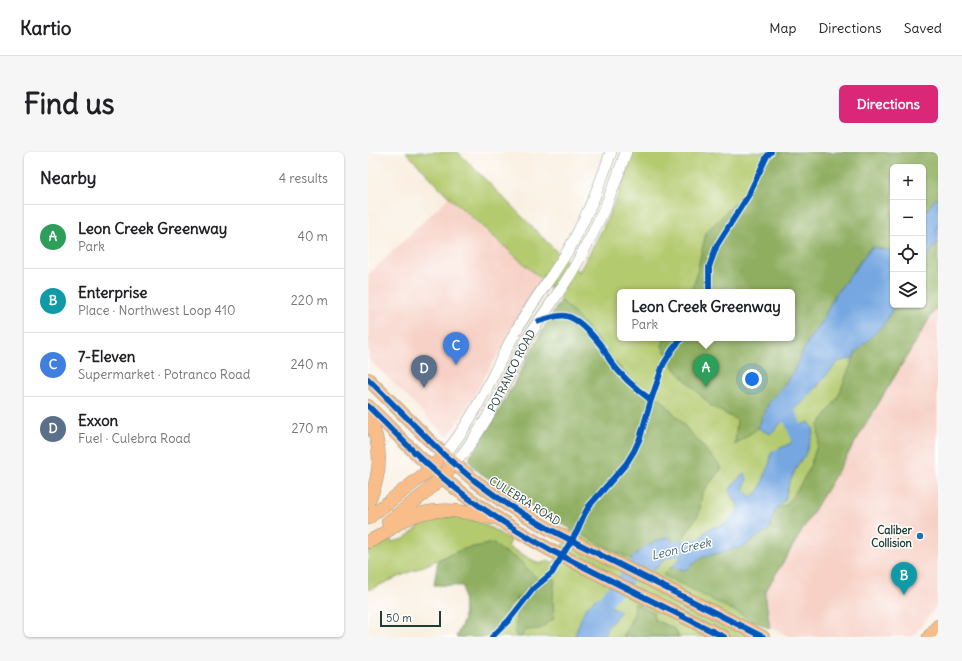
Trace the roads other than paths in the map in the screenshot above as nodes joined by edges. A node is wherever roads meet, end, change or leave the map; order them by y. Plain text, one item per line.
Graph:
1 (611, 152) edge
2 (626, 152) edge
3 (573, 242) junction
4 (585, 248) junction
5 (368, 379) edge
6 (368, 406) edge
7 (368, 415) edge
8 (444, 455) junction
9 (454, 464) junction
10 (431, 468) junction
11 (442, 477) junction
12 (368, 502) edge
13 (368, 518) edge
14 (498, 519) junction
15 (368, 538) edge
16 (368, 542) edge
17 (938, 626) edge
18 (724, 637) edge
19 (762, 637) edge
20 (929, 637) edge

1 - 3 street, POTRANCO ROAD
2 - 4 street, POTRANCO ROAD
3 - 4 street
3 - 8 street, POTRANCO ROAD
4 - 9 street, POTRANCO ROAD
5 - 8 main road, CULEBRA ROAD
6 - 10 main road
7 - 12 main road
8 - 9 main road, CULEBRA ROAD
8 - 10 main road, POTRANCO ROAD
9 - 11 main road, POTRANCO ROAD
9 - 19 main road, CULEBRA ROAD
10 - 11 main road
10 - 13 main road, POTRANCO ROAD
11 - 14 main road
11 - 15 main road, POTRANCO ROAD
14 - 16 main road
14 - 18 main road
17 - 20 main road

